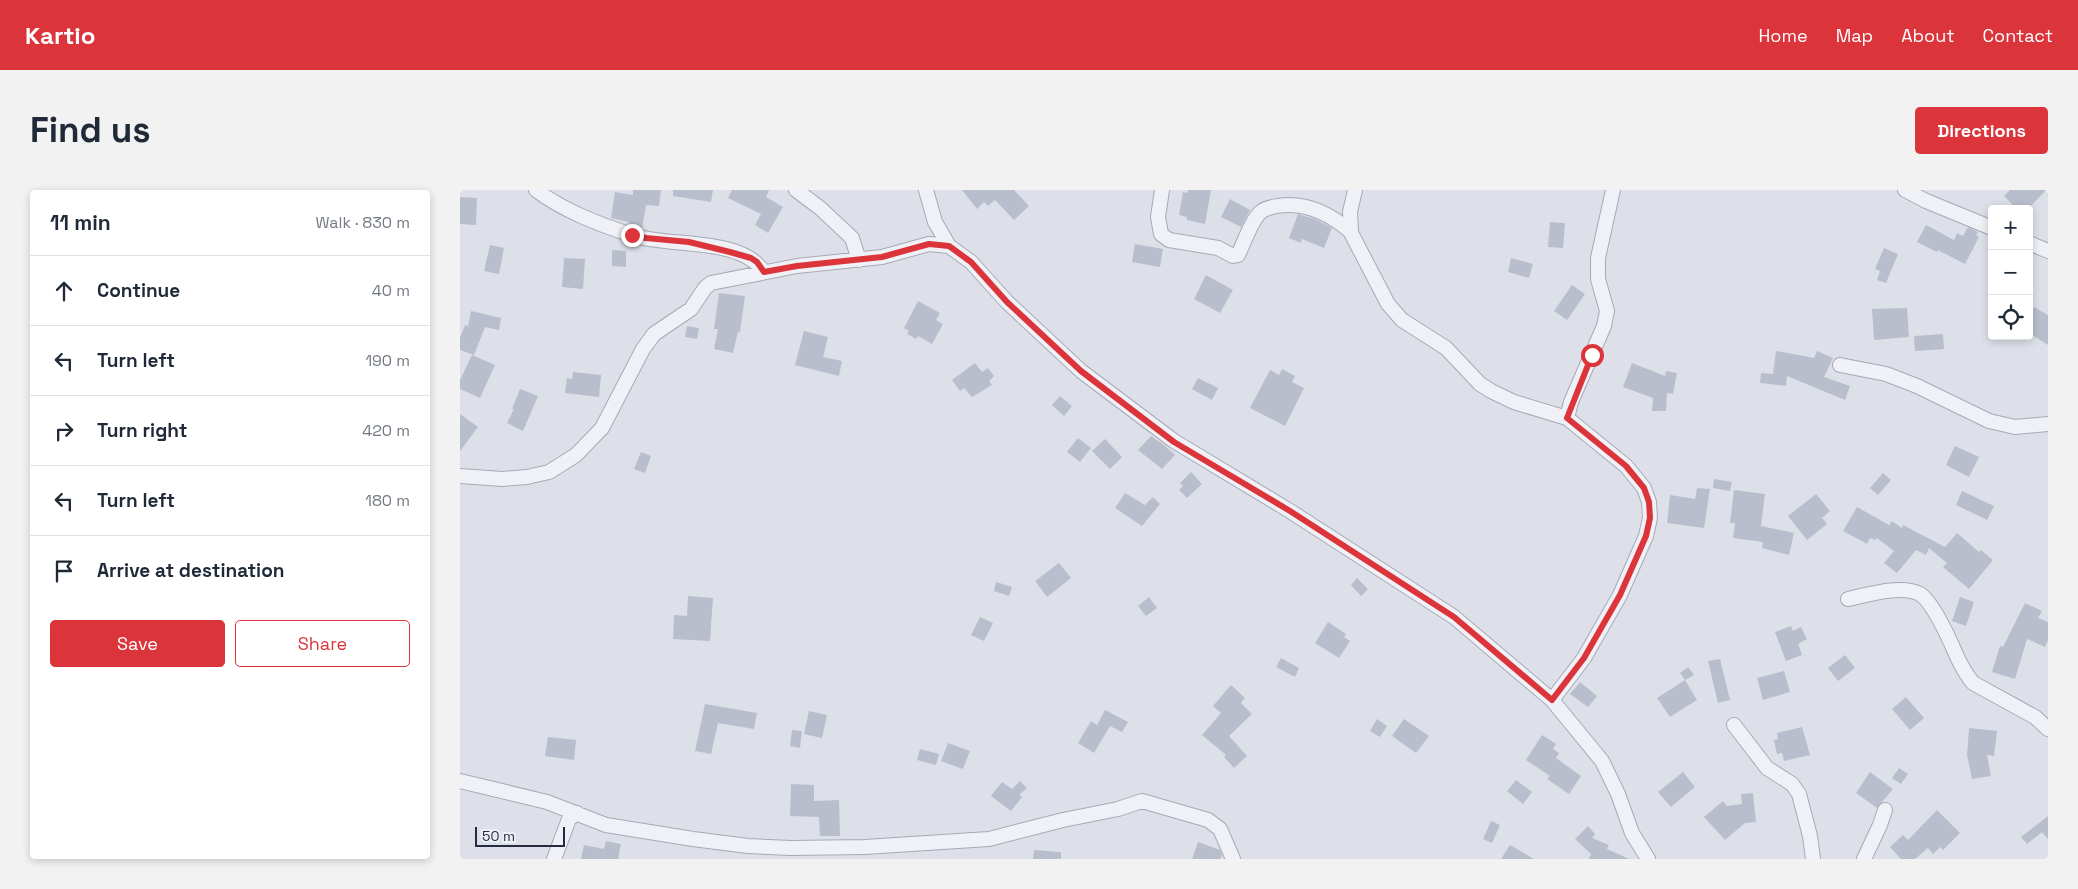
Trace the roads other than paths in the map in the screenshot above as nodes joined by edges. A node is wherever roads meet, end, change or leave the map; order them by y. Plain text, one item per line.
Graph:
1 (536, 190) edge
2 (796, 190) edge
3 (926, 190) edge
4 (1162, 190) edge
5 (1355, 190) edge
6 (1613, 190) edge
7 (1905, 190) edge
8 (1988, 226) edge
9 (1351, 232) junction
10 (2033, 245) edge
11 (949, 246) junction
12 (2048, 251) edge
13 (859, 260) junction
14 (764, 272) junction
15 (1840, 365) dead end
16 (1567, 418) junction
17 (2048, 424) edge
18 (462, 480) edge
19 (1848, 599) dead end
20 (1552, 700) junction
21 (1734, 725) dead end
22 (2048, 729) edge
23 (460, 781) edge
24 (1885, 810) dead end
25 (577, 814) junction
26 (748, 846) junction
27 (791, 853) edge
28 (554, 859) edge
29 (777, 859) edge
30 (1233, 859) edge
31 (1648, 859) edge
32 (1813, 859) edge
33 (1864, 859) edge

1 - 14 street
2 - 13 street
3 - 11 street
4 - 9 street
5 - 9 street
6 - 16 street
7 - 8 street
9 - 16 street
10 - 12 street
11 - 13 street
11 - 20 street
13 - 14 street
14 - 18 street
15 - 17 street
16 - 20 street
19 - 22 street
20 - 31 street
21 - 32 street
23 - 25 street
24 - 33 street
25 - 26 street
25 - 28 street
26 - 27 street
26 - 29 street
27 - 30 street

